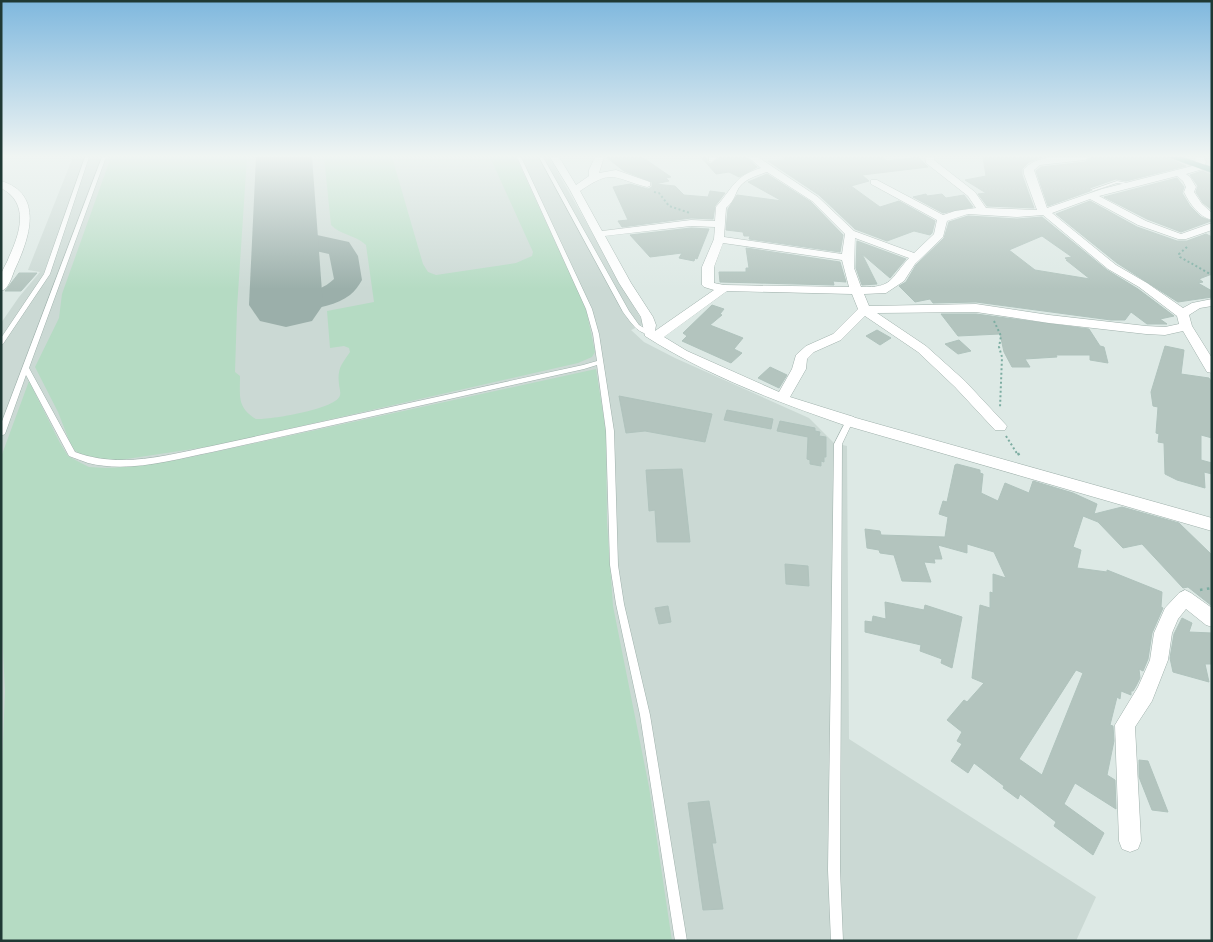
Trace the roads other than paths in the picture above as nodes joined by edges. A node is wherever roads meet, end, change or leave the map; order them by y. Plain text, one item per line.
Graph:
1 (21, 201) edge
2 (72, 201) edge
3 (88, 201) edge
4 (539, 201) edge
5 (565, 201) edge
6 (581, 201) edge
7 (729, 201) edge
8 (817, 201) edge
9 (909, 201) edge
10 (976, 201) edge
11 (1039, 201) edge
12 (1072, 201) edge
13 (1105, 201) edge
14 (1195, 201) edge
15 (982, 210) junction
16 (1045, 212) junction
17 (692, 213) road end
18 (1212, 216) edge
19 (942, 219) junction
20 (716, 225) junction
21 (1212, 226) edge
22 (850, 233) junction
23 (600, 234) junction
24 (719, 240) junction
25 (916, 257) junction
26 (846, 258) junction
27 (64, 264) junction
28 (51, 266) junction
29 (1, 288) edge
30 (724, 288) junction
31 (857, 291) junction
32 (1212, 302) edge
33 (864, 310) junction
34 (1185, 320) junction
35 (652, 335) junction
36 (1, 343) edge
37 (600, 362) junction
38 (26, 368) junction
39 (1212, 369) edge
40 (782, 399) junction
41 (849, 421) junction
42 (1000, 426) road end
43 (1, 434) edge
44 (1212, 525) edge
45 (1212, 619) edge
46 (1130, 841) dead end
47 (681, 941) edge
48 (837, 941) edge

1 - 29 street
2 - 28 lane
3 - 27 lane
4 - 37 lane
5 - 35 lane
6 - 23 street
7 - 20 street
8 - 22 street
9 - 19 street
10 - 15 street
11 - 16 street
12 - 16 street
13 - 21 street
14 - 18 street
15 - 16 street
15 - 19 street
16 - 34 street
17 - 20 street
19 - 25 street
20 - 23 street
20 - 24 street
22 - 25 street
22 - 26 street
23 - 35 street
24 - 26 street
24 - 30 street
25 - 31 street
26 - 31 street
27 - 28 lane
27 - 38 lane
28 - 36 lane
30 - 31 street
30 - 35 street
31 - 33 street
32 - 34 street
33 - 34 street
33 - 40 street
33 - 42 street
34 - 39 street
35 - 40 street
37 - 38 lane
37 - 47 lane
38 - 43 lane
40 - 41 street
41 - 44 street
41 - 48 lane
45 - 46 street

